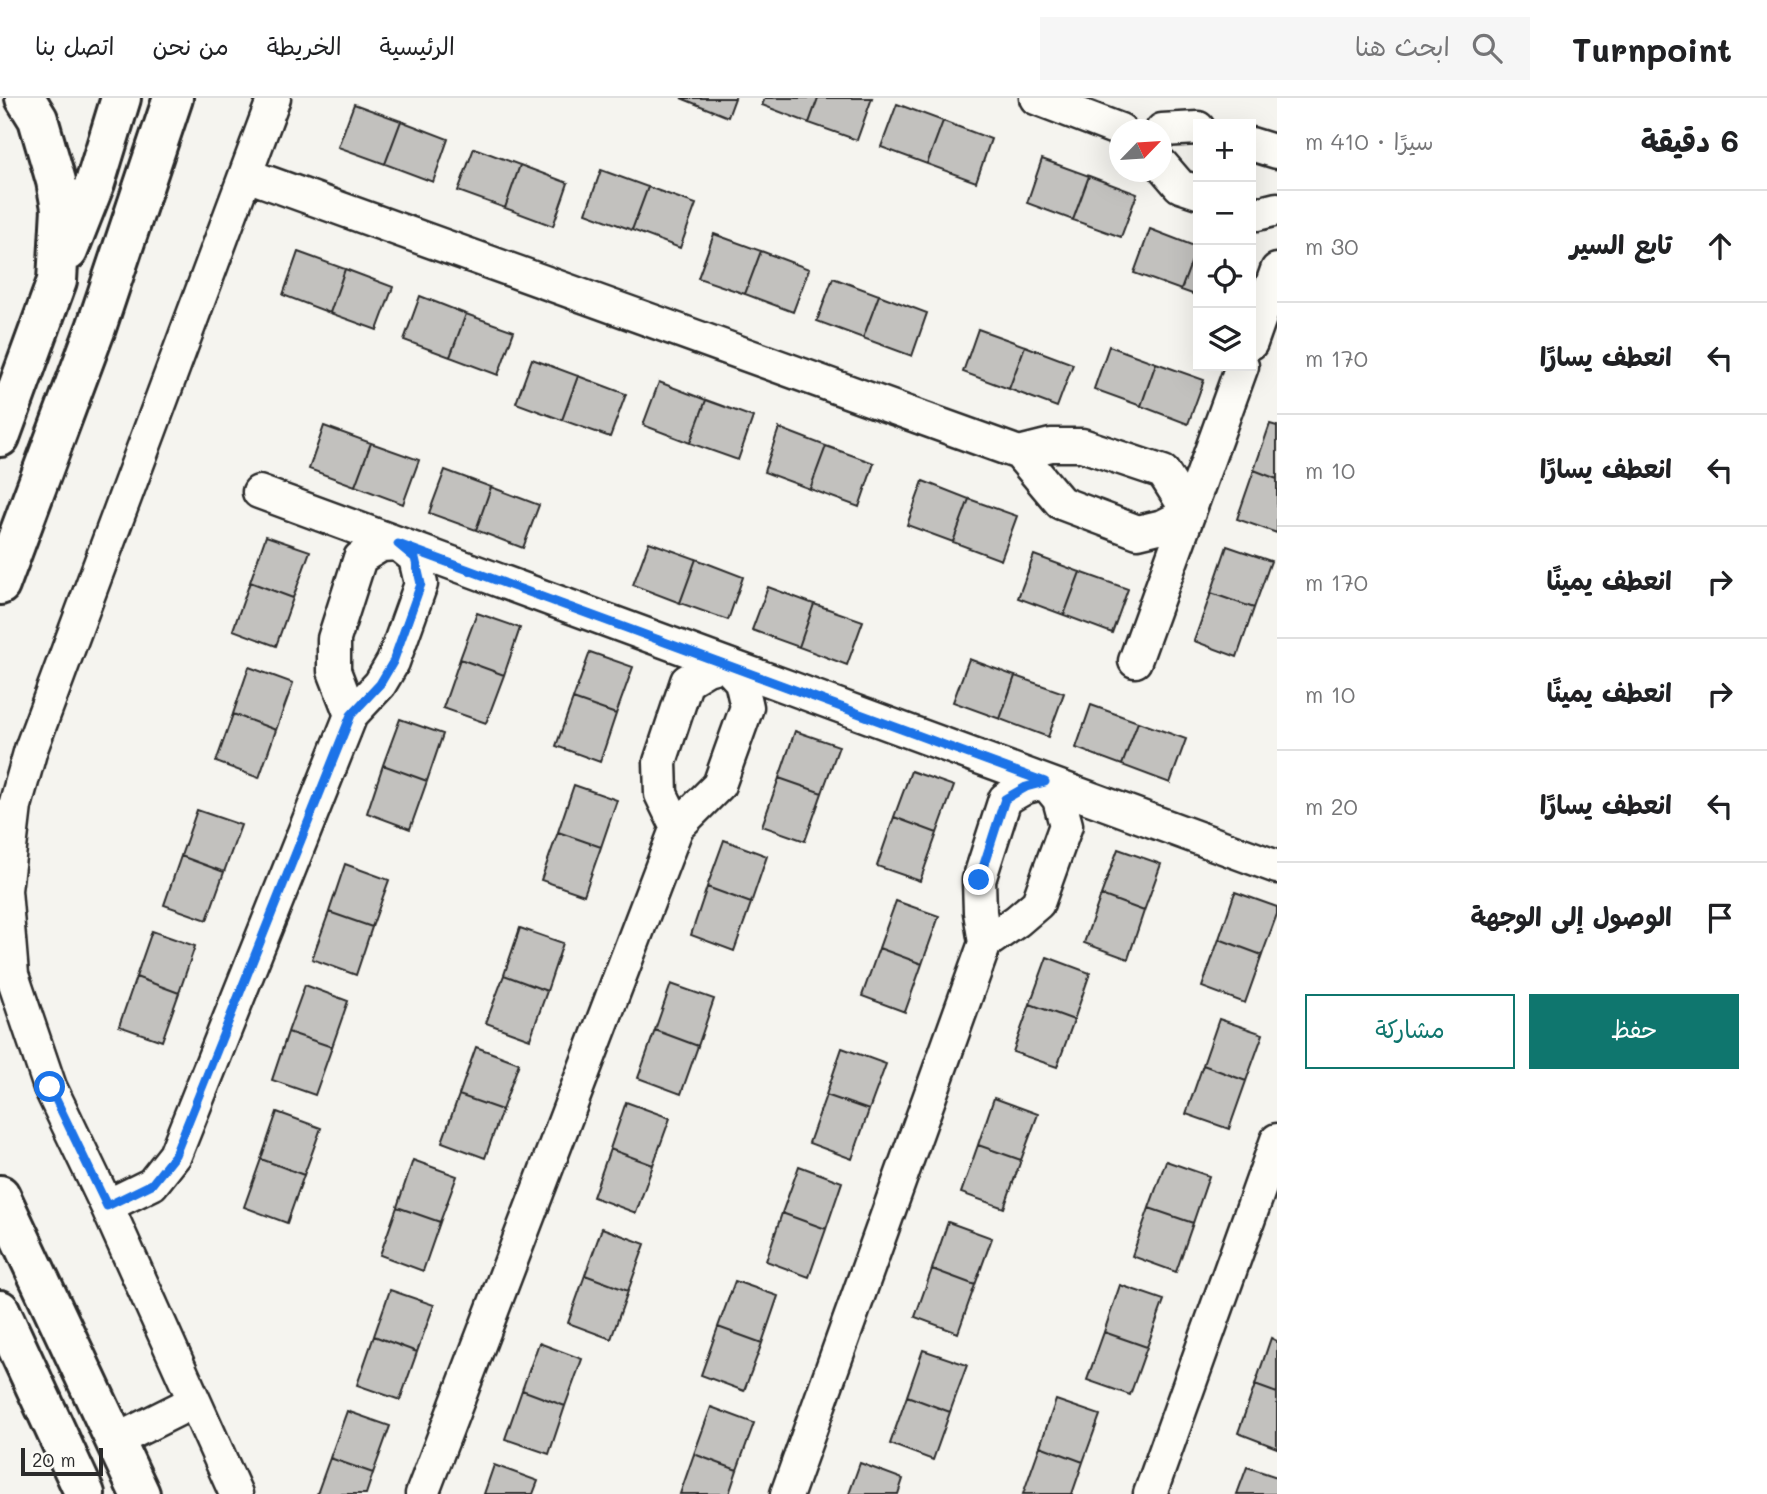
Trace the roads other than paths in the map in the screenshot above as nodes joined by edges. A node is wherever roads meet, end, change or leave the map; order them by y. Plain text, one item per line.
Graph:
1 (25, 98) edge
2 (121, 98) edge
3 (173, 98) edge
4 (274, 98) edge
5 (1036, 98) edge
6 (1109, 125) edge
7 (1193, 128) edge
8 (1172, 129) edge
9 (1256, 146) edge
10 (1277, 152) edge
11 (247, 175) junction
12 (1172, 178) edge
13 (1193, 190) edge
14 (1277, 209) edge
15 (1256, 214) edge
16 (1277, 270) edge
17 (57, 281) junction
18 (1256, 329) edge
19 (1240, 371) edge
20 (0, 437) edge
21 (1019, 453) junction
22 (259, 492) dead end
23 (1189, 513) junction
24 (398, 544) junction
25 (0, 585) edge
26 (1135, 661) dead end
27 (725, 664) junction
28 (351, 715) junction
29 (1045, 782) junction
30 (677, 827) junction
31 (1277, 867) edge
32 (985, 943) junction
33 (1277, 1140) edge
34 (0, 1195) edge
35 (107, 1206) junction
36 (0, 1310) edge
37 (193, 1402) junction
38 (115, 1441) junction
39 (85, 1494) edge
40 (140, 1494) edge
41 (236, 1494) edge
42 (422, 1494) edge
43 (787, 1494) edge
44 (1150, 1494) edge

1 - 17 main road
2 - 17 main road
3 - 25 main road
4 - 11 street
5 - 6 street
7 - 8 street
9 - 10 street
11 - 21 street
11 - 35 street
12 - 13 street
14 - 15 street
16 - 18 street
17 - 20 main road
19 - 23 street
21 - 23 street
21 - 23 street
22 - 24 street
23 - 26 street
24 - 27 street
24 - 28 street
24 - 28 street
27 - 29 street
27 - 30 street
27 - 30 street
28 - 35 street
29 - 31 street
29 - 32 street
29 - 32 street
30 - 42 street
32 - 43 street
33 - 44 street
34 - 38 main road
35 - 37 street
36 - 39 main road
37 - 38 street
37 - 41 street
38 - 40 main road

